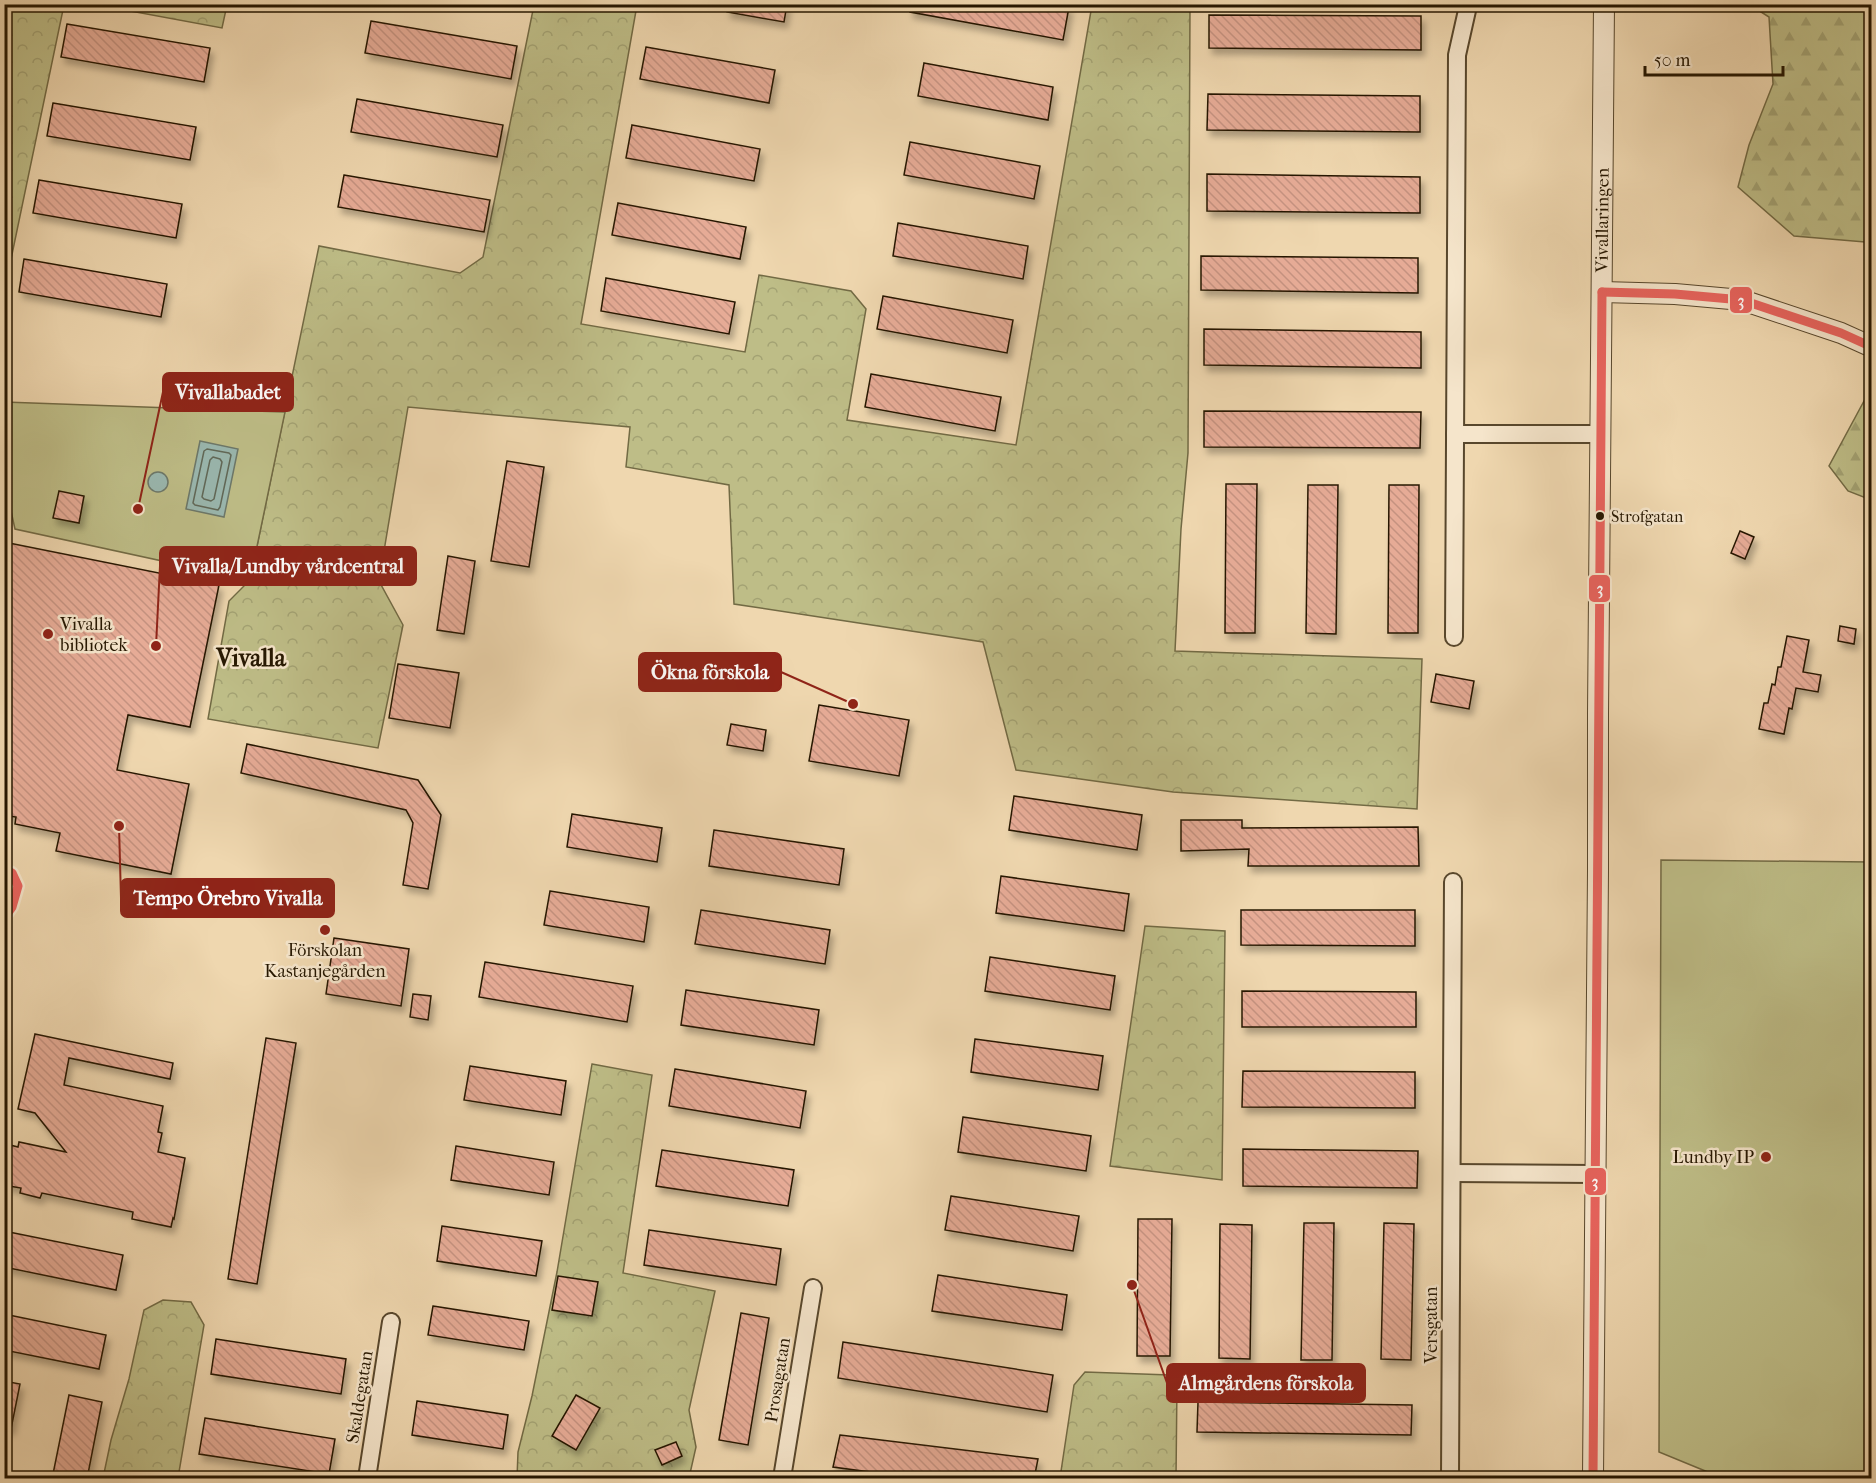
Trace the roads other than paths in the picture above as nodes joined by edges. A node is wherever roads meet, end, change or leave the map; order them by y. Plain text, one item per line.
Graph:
1 (1604, 4) edge
2 (1468, 6) edge
3 (1602, 292) junction
4 (1872, 347) edge
5 (1455, 434) junction
6 (1600, 434) junction
7 (1454, 637) dead end
8 (1453, 882) dead end
9 (1452, 1173) junction
10 (1595, 1174) junction
11 (813, 1288) dead end
12 (391, 1322) dead end
13 (367, 1479) edge
14 (782, 1479) edge
15 (1450, 1479) edge
16 (1593, 1479) edge

1 - 3 street, Vivallaringen
2 - 5 street
3 - 4 street
3 - 6 street, Vivallaringen
5 - 6 street
5 - 7 street
6 - 10 street, Vivallaringen
8 - 9 street, Versgatan
9 - 10 street
9 - 15 street, Versgatan
10 - 16 street, Vivallaringen
11 - 14 street, Prosagatan
12 - 13 street, Skaldegatan

